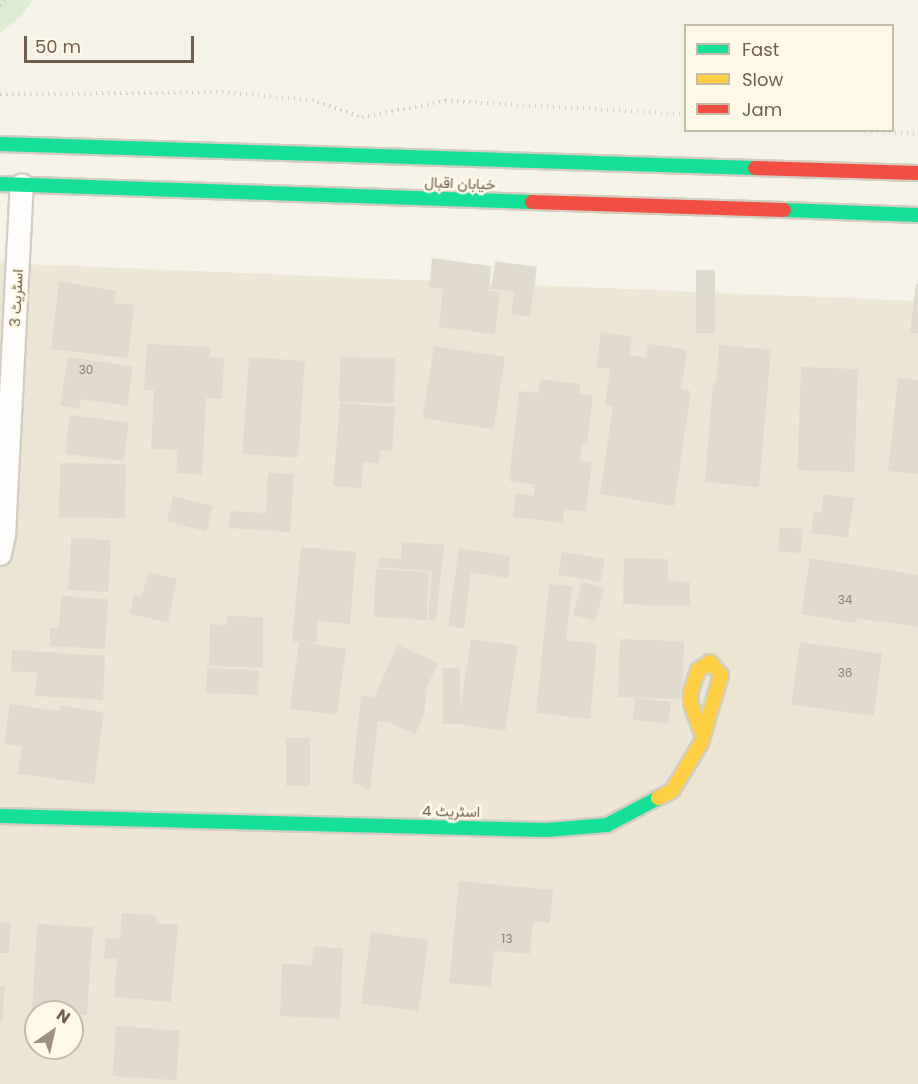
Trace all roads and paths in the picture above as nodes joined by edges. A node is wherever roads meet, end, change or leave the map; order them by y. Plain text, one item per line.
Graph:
1 (6, 0) edge
2 (0, 6) edge
3 (0, 94) edge
4 (684, 114) edge
5 (880, 132) edge
6 (918, 134) edge
7 (0, 144) edge
8 (918, 173) edge
9 (11, 185) edge
10 (918, 215) edge
11 (0, 554) edge
12 (700, 729) dead end
13 (0, 816) edge

1 - 2 path
3 - 4 path
5 - 6 path
7 - 8 main road, خیابان اقبال
9 - 10 main road, خیابان اقبال
9 - 11 street, اسٹریٹ 3
12 - 13 main road, اسٹریٹ 4

